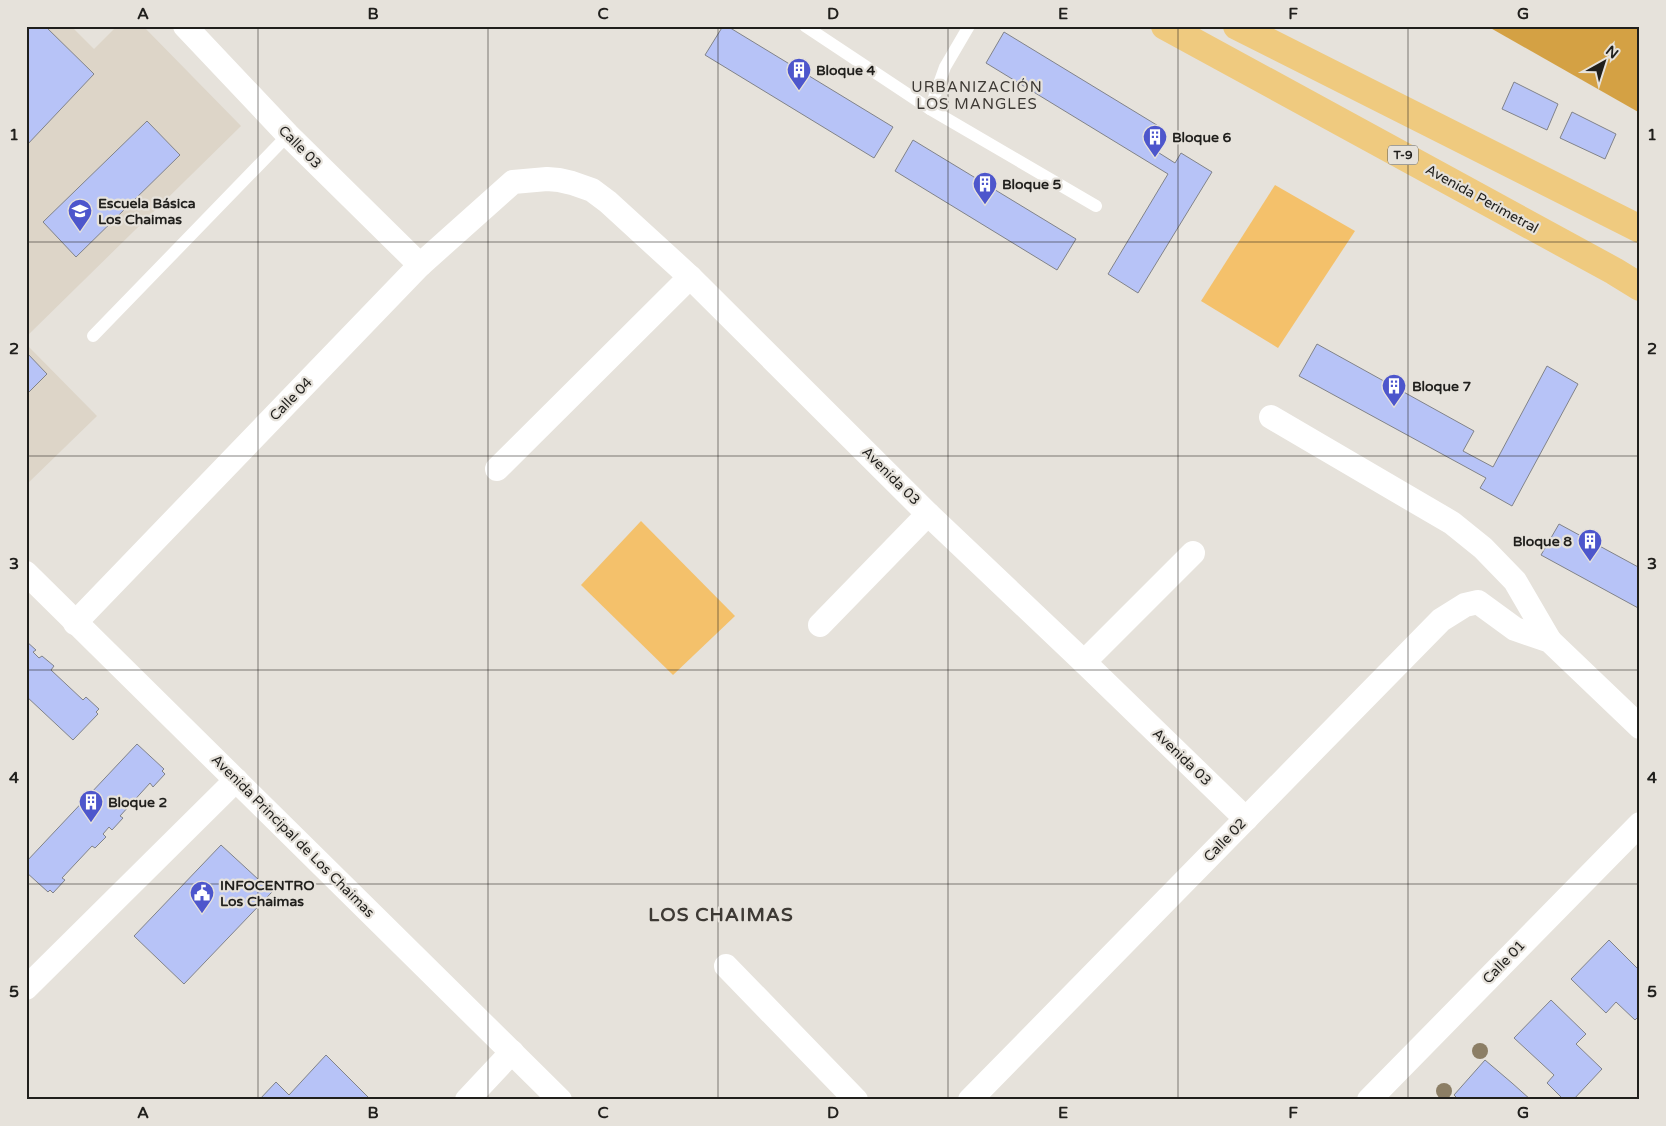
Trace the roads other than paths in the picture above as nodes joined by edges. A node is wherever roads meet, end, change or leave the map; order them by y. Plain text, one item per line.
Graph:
1 (185, 26) edge
2 (805, 26) edge
3 (968, 26) edge
4 (1165, 26) edge
5 (1237, 26) edge
6 (930, 109) junction
7 (288, 136) junction
8 (513, 182) joint
9 (1096, 206) dead end
10 (1640, 229) edge
11 (420, 265) junction
12 (690, 277) junction
13 (1640, 287) edge
14 (93, 336) dead end
15 (1271, 417) dead end
16 (497, 469) dead end
17 (928, 514) junction
18 (1193, 553) dead end
19 (26, 573) edge
20 (76, 623) junction
21 (820, 625) dead end
22 (1550, 640) junction
23 (1084, 662) junction
24 (1640, 727) edge
25 (236, 780) junction
26 (1246, 819) junction
27 (1640, 824) edge
28 (726, 966) dead end
29 (26, 988) edge
30 (512, 1052) junction
31 (467, 1100) edge
32 (560, 1100) edge
33 (856, 1100) edge
34 (970, 1100) edge
35 (1369, 1100) edge

1 - 7 street, Calle 03
2 - 6 lane
3 - 6 lane
4 - 13 main road, Avenida Perimetral / T-9
5 - 10 main road
6 - 9 lane
7 - 11 street, Calle 03
7 - 14 lane
8 - 11 street, Calle 04
8 - 12 street, Avenida 03
11 - 20 street, Calle 04
12 - 16 street
12 - 17 street, Avenida 03
15 - 22 street
17 - 21 street
17 - 23 street, Avenida 03
18 - 23 street
19 - 20 street, Avenida Principal de Los Chaimas
20 - 25 street, Avenida Principal de Los Chaimas
22 - 24 street
22 - 26 street, Calle 02
23 - 26 street, Avenida 03
25 - 29 street
25 - 30 street, Avenida Principal de Los Chaimas
26 - 34 street, Calle 02
27 - 35 street, Calle 01
28 - 33 street
30 - 31 street
30 - 32 street, Avenida Principal de Los Chaimas

